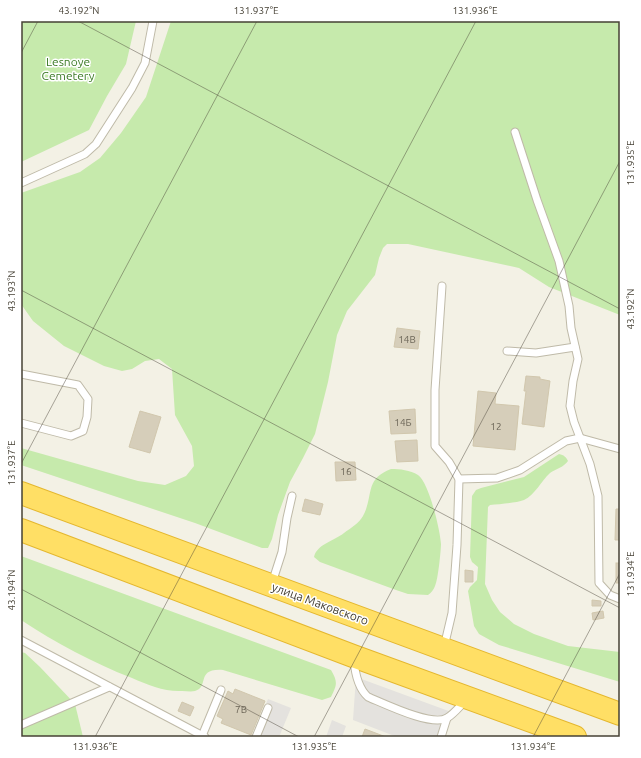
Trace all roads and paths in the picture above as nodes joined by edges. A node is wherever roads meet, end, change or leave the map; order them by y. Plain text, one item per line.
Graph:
1 (153, 21) edge
2 (515, 132) dead end
3 (21, 183) edge
4 (442, 286) dead end
5 (575, 347) junction
6 (507, 351) dead end
7 (21, 374) edge
8 (21, 423) edge
9 (580, 438) junction
10 (620, 449) edge
11 (459, 479) junction
12 (21, 493) edge
13 (292, 496) dead end
14 (21, 530) edge
15 (271, 586) junction
16 (620, 599) edge
17 (21, 640) edge
18 (444, 649) junction
19 (353, 656) junction
20 (109, 687) junction
21 (221, 690) dead end
22 (468, 697) junction
23 (268, 708) dead end
24 (620, 714) edge
25 (447, 718) junction
26 (21, 725) edge
27 (204, 736) edge
28 (256, 737) edge
29 (441, 737) edge
30 (575, 737) edge

1 - 3 lane
2 - 5 lane
4 - 11 lane
5 - 6 lane
5 - 9 lane
7 - 8 lane
9 - 10 lane
9 - 11 lane
9 - 16 lane
11 - 18 lane
12 - 15 highway, улица Маковского
13 - 15 lane
14 - 19 highway
15 - 18 highway, улица Маковского
17 - 20 lane
18 - 24 highway, улица Маковского
19 - 22 highway
19 - 25 lane
20 - 26 lane
20 - 27 lane
21 - 27 lane
22 - 25 lane
22 - 30 highway
23 - 28 lane
25 - 29 lane

